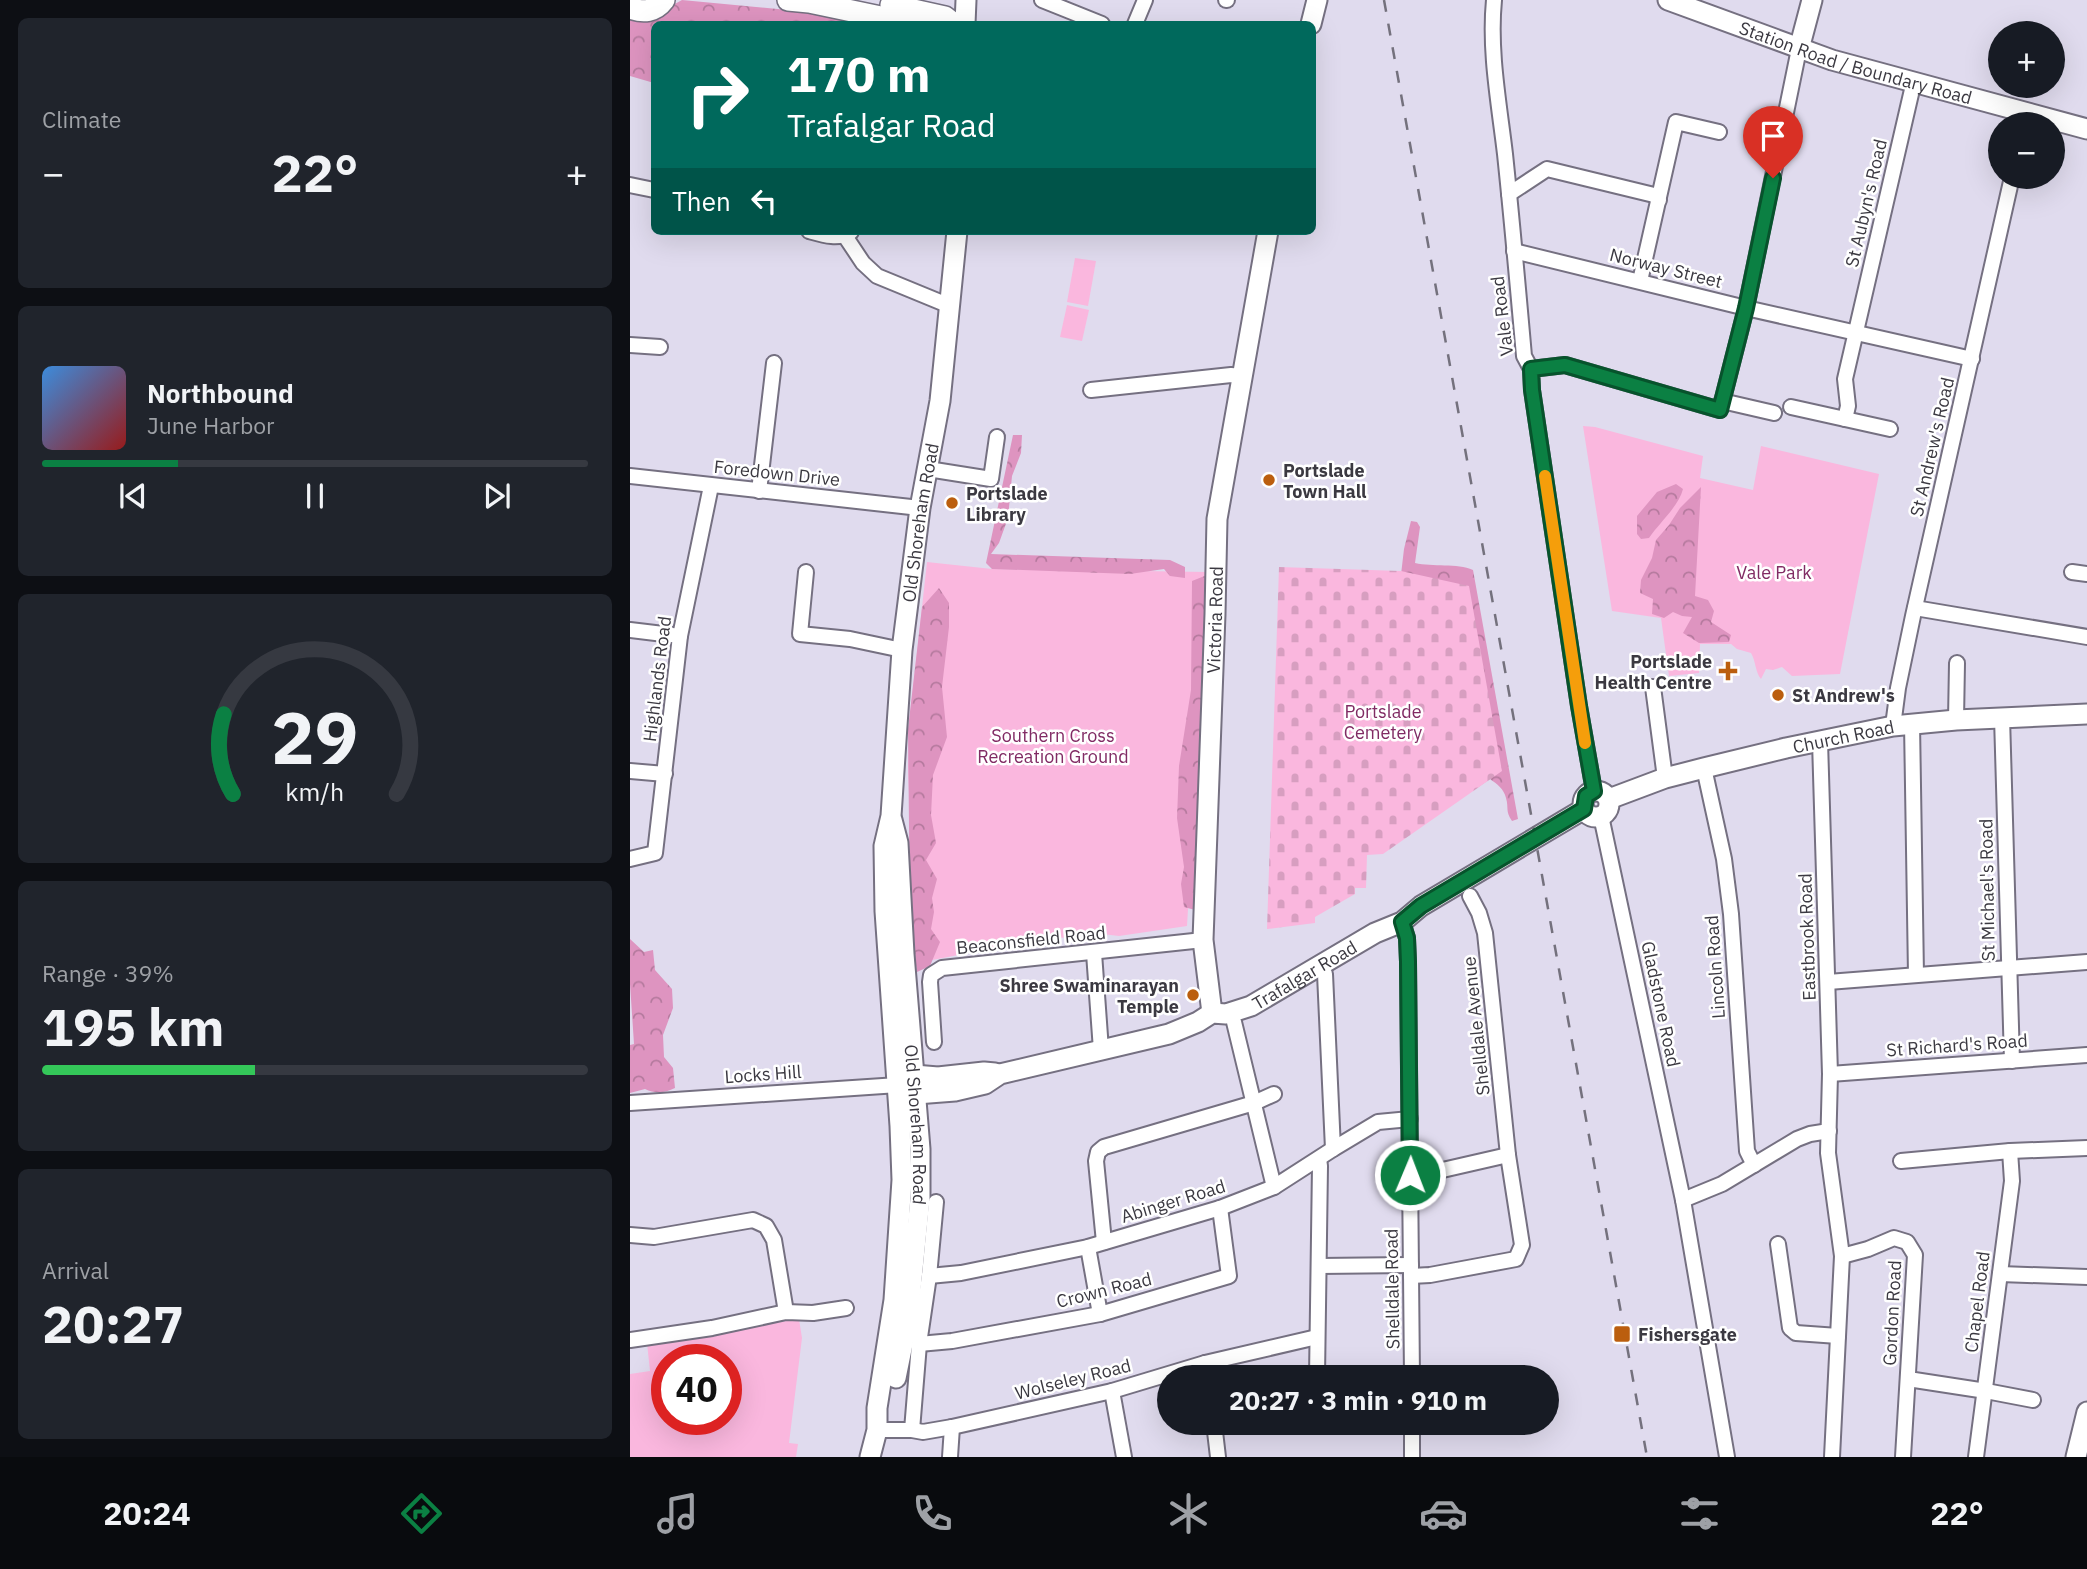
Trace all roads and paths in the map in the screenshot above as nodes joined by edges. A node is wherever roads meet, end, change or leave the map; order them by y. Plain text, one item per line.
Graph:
1 (788, 0) edge
2 (966, 0) edge
3 (1042, 0) edge
4 (1145, 0) edge
5 (1317, 0) edge
6 (1494, 0) edge
7 (1668, 0) edge
8 (1812, 0) edge
9 (663, 1) edge
10 (630, 8) edge
11 (878, 14) edge
12 (949, 17) edge
13 (903, 21) edge
14 (1094, 21) edge
15 (1136, 21) edge
16 (1312, 21) edge
17 (1800, 49) junction
18 (1914, 81) junction
19 (2007, 112) edge
20 (2065, 125) edge
21 (2087, 129) edge
22 (1719, 132) dead end
23 (630, 185) edge
24 (2009, 189) edge
25 (650, 190) edge
26 (1509, 194) junction
27 (630, 198) edge
28 (1659, 200) junction
29 (850, 235) edge
30 (957, 235) edge
31 (1267, 235) edge
32 (1514, 251) junction
33 (1640, 281) junction
34 (950, 306) junction
35 (1746, 308) junction
36 (1856, 333) junction
37 (630, 345) edge
38 (660, 347) dead end
39 (1972, 359) junction
40 (774, 363) dead end
41 (1531, 369) junction
42 (1242, 376) junction
43 (1095, 384) dead end
44 (1721, 406) junction
45 (1791, 407) dead end
46 (1774, 413) dead end
47 (1845, 419) junction
48 (1890, 429) dead end
49 (997, 437) dead end
50 (928, 469) junction
51 (630, 476) edge
52 (711, 486) junction
53 (759, 491) junction
54 (920, 508) junction
55 (806, 572) dead end
56 (1915, 608) junction
57 (630, 630) edge
58 (680, 636) junction
59 (2087, 636) edge
60 (902, 650) junction
61 (1957, 663) dead end
62 (1653, 687) dead end
63 (2087, 714) edge
64 (2002, 717) junction
65 (1956, 720) junction
66 (1902, 725) junction
67 (1820, 741) junction
68 (1704, 768) junction
69 (630, 771) edge
70 (665, 774) junction
71 (1665, 778) junction
72 (1597, 804) junction
73 (891, 816) junction
74 (630, 859) edge
75 (1470, 896) dead end
76 (1402, 922) junction
77 (1203, 940) junction
78 (1094, 953) junction
79 (2087, 962) edge
80 (2008, 969) junction
81 (1325, 974) dead end
82 (1916, 975) junction
83 (1828, 982) junction
84 (1212, 1013) junction
85 (1234, 1023) dead end
86 (911, 1040) junction
87 (934, 1042) dead end
88 (1101, 1050) junction
89 (2087, 1055) edge
90 (2012, 1061) junction
91 (1000, 1074) junction
92 (1830, 1074) junction
93 (937, 1077) junction
94 (909, 1084) junction
95 (1274, 1094) dead end
96 (630, 1103) edge
97 (1254, 1103) junction
98 (1410, 1119) junction
99 (1829, 1132) junction
100 (2087, 1148) edge
101 (1333, 1149) junction
102 (2010, 1152) junction
103 (1508, 1154) junction
104 (1319, 1160) junction
105 (1901, 1161) dead end
106 (1754, 1165) junction
107 (1410, 1175) junction
108 (1274, 1187) junction
109 (1683, 1200) junction
110 (936, 1202) dead end
111 (1220, 1208) junction
112 (630, 1235) edge
113 (1104, 1242) junction
114 (1778, 1244) dead end
115 (1088, 1247) junction
116 (1842, 1256) junction
117 (1319, 1266) junction
118 (1411, 1270) junction
119 (2000, 1274) junction
120 (929, 1276) junction
121 (2087, 1276) edge
122 (846, 1308) dead end
123 (786, 1312) junction
124 (1100, 1314) junction
125 (1838, 1336) junction
126 (1317, 1337) junction
127 (630, 1340) edge
128 (919, 1344) junction
129 (1223, 1365) edge
130 (1317, 1365) edge
131 (1412, 1365) edge
132 (1908, 1379) junction
133 (1157, 1381) edge
134 (1112, 1391) junction
135 (1986, 1391) junction
136 (2033, 1400) dead end
137 (2087, 1412) edge
138 (952, 1427) junction
139 (877, 1430) junction
140 (912, 1430) junction
141 (1215, 1435) edge
142 (1412, 1435) edge
143 (870, 1457) edge
144 (950, 1457) edge
145 (1124, 1457) edge
146 (1218, 1457) edge
147 (1412, 1457) edge
148 (1727, 1457) edge
149 (1832, 1457) edge
150 (1903, 1457) edge
151 (1976, 1457) edge
152 (2076, 1457) edge

1 - 11 highway
2 - 12 main road
3 - 14 street
4 - 15 street
5 - 16 main road
6 - 26 street, Vale Road
7 - 17 main road, Station Road / Boundary Road
8 - 17 main road
9 - 10 highway
11 - 12 highway
11 - 13 highway
17 - 18 main road, Station Road / Boundary Road
17 - 35 street
18 - 19 main road, Station Road / Boundary Road
18 - 36 street, St Aubyn's Road
20 - 21 main road, Station Road / Boundary Road
22 - 28 street
23 - 25 street
24 - 39 street, St Andrew's Road
25 - 27 street
26 - 28 street
26 - 32 street, Vale Road
28 - 33 street
29 - 34 street
30 - 34 main road, Old Shoreham Road
31 - 42 main road, Victoria Road
32 - 33 street, Norway Street
32 - 41 street, Vale Road
33 - 35 street, Norway Street
34 - 50 main road, Old Shoreham Road
35 - 36 street, Norway Street
35 - 44 street
36 - 39 street, Norway Street
36 - 47 street, St Aubyn's Road
37 - 38 street
39 - 56 street, St Andrew's Road
40 - 53 street
41 - 44 street
41 - 72 street, Vale Road
42 - 43 street
42 - 77 main road, Victoria Road
44 - 46 street
45 - 47 street
47 - 48 street
49 - 50 street
50 - 54 main road, Old Shoreham Road
51 - 52 street, Foredown Drive
52 - 53 street, Foredown Drive
52 - 58 street, Highlands Road
53 - 54 street, Foredown Drive
54 - 60 main road, Old Shoreham Road
55 - 60 street
56 - 59 street
56 - 66 street, St Andrew's Road
57 - 58 street
58 - 70 street, Highlands Road
60 - 73 main road, Old Shoreham Road
61 - 65 street
62 - 71 street
63 - 64 main road, Church Road
64 - 65 main road, Church Road
64 - 80 street, St Michael's Road
65 - 66 main road, Church Road
66 - 67 main road, Church Road
66 - 82 street, St Andrew's Road
67 - 68 main road, Church Road
67 - 83 street, Eastbrook Road
68 - 71 main road, Church Road
68 - 106 street, Lincoln Road
69 - 70 street
70 - 74 street, Highlands Road
71 - 72 main road, Church Road
72 - 76 main road, Trafalgar Road
72 - 109 street, Gladstone Road
73 - 86 main road, Old Shoreham Road
73 - 94 main road, Old Shoreham Road
75 - 103 street, Shelldale Avenue
76 - 84 main road, Trafalgar Road
76 - 98 street, Shelldale Road
77 - 78 street, Beaconsfield Road
77 - 84 main road, Victoria Road
78 - 87 street, Beaconsfield Road
78 - 88 street
79 - 80 street
80 - 82 street
80 - 90 street, St Michael's Road
81 - 101 street
82 - 83 street
83 - 92 street, Eastbrook Road
84 - 88 main road, Trafalgar Road
85 - 97 street
86 - 93 main road
86 - 94 main road, Old Shoreham Road
88 - 91 main road, Trafalgar Road
89 - 90 street, St Richard's Road
90 - 92 street, St Richard's Road
91 - 93 main road, Trafalgar Road
91 - 94 main road, Trafalgar Road
92 - 99 street, Eastbrook Road
93 - 94 main road, Trafalgar Road
94 - 96 street, Locks Hill
94 - 139 main road, Old Shoreham Road
95 - 97 street
97 - 108 street
97 - 113 street
98 - 101 street, Abinger Road
98 - 107 street, Shelldale Road
99 - 106 street
99 - 116 street, Eastbrook Road
100 - 102 street
101 - 104 street, Abinger Road
102 - 105 street
102 - 119 street, Chapel Road
103 - 107 street
103 - 118 street, Shelldale Avenue
104 - 108 street, Abinger Road
104 - 117 street
106 - 109 street
107 - 118 street, Shelldale Road
108 - 111 street, Abinger Road
109 - 148 street, Gladstone Road
110 - 120 street
111 - 113 street, Abinger Road
111 - 124 street, Crown Road
112 - 123 street
113 - 115 street, Abinger Road
114 - 125 street
115 - 120 street, Abinger Road
115 - 124 street
116 - 125 street, Eastbrook Road
116 - 132 street, Gordon Road
117 - 118 street
117 - 126 street
118 - 131 street, Shelldale Road
119 - 121 street
119 - 135 street, Chapel Road
120 - 128 street
122 - 123 street
123 - 127 street
124 - 128 street, Crown Road
125 - 149 street, Eastbrook Road
126 - 129 street, Wolseley Road
126 - 130 street
128 - 140 street
132 - 135 street
132 - 150 street, Gordon Road
133 - 134 street, Wolseley Road
134 - 138 street, Wolseley Road
134 - 145 street
135 - 136 street
135 - 151 street, Chapel Road
137 - 152 main road
138 - 140 street, Wolseley Road
138 - 144 street
139 - 140 street, Wolseley Road
139 - 143 main road, Old Shoreham Road
141 - 146 street
142 - 147 street

